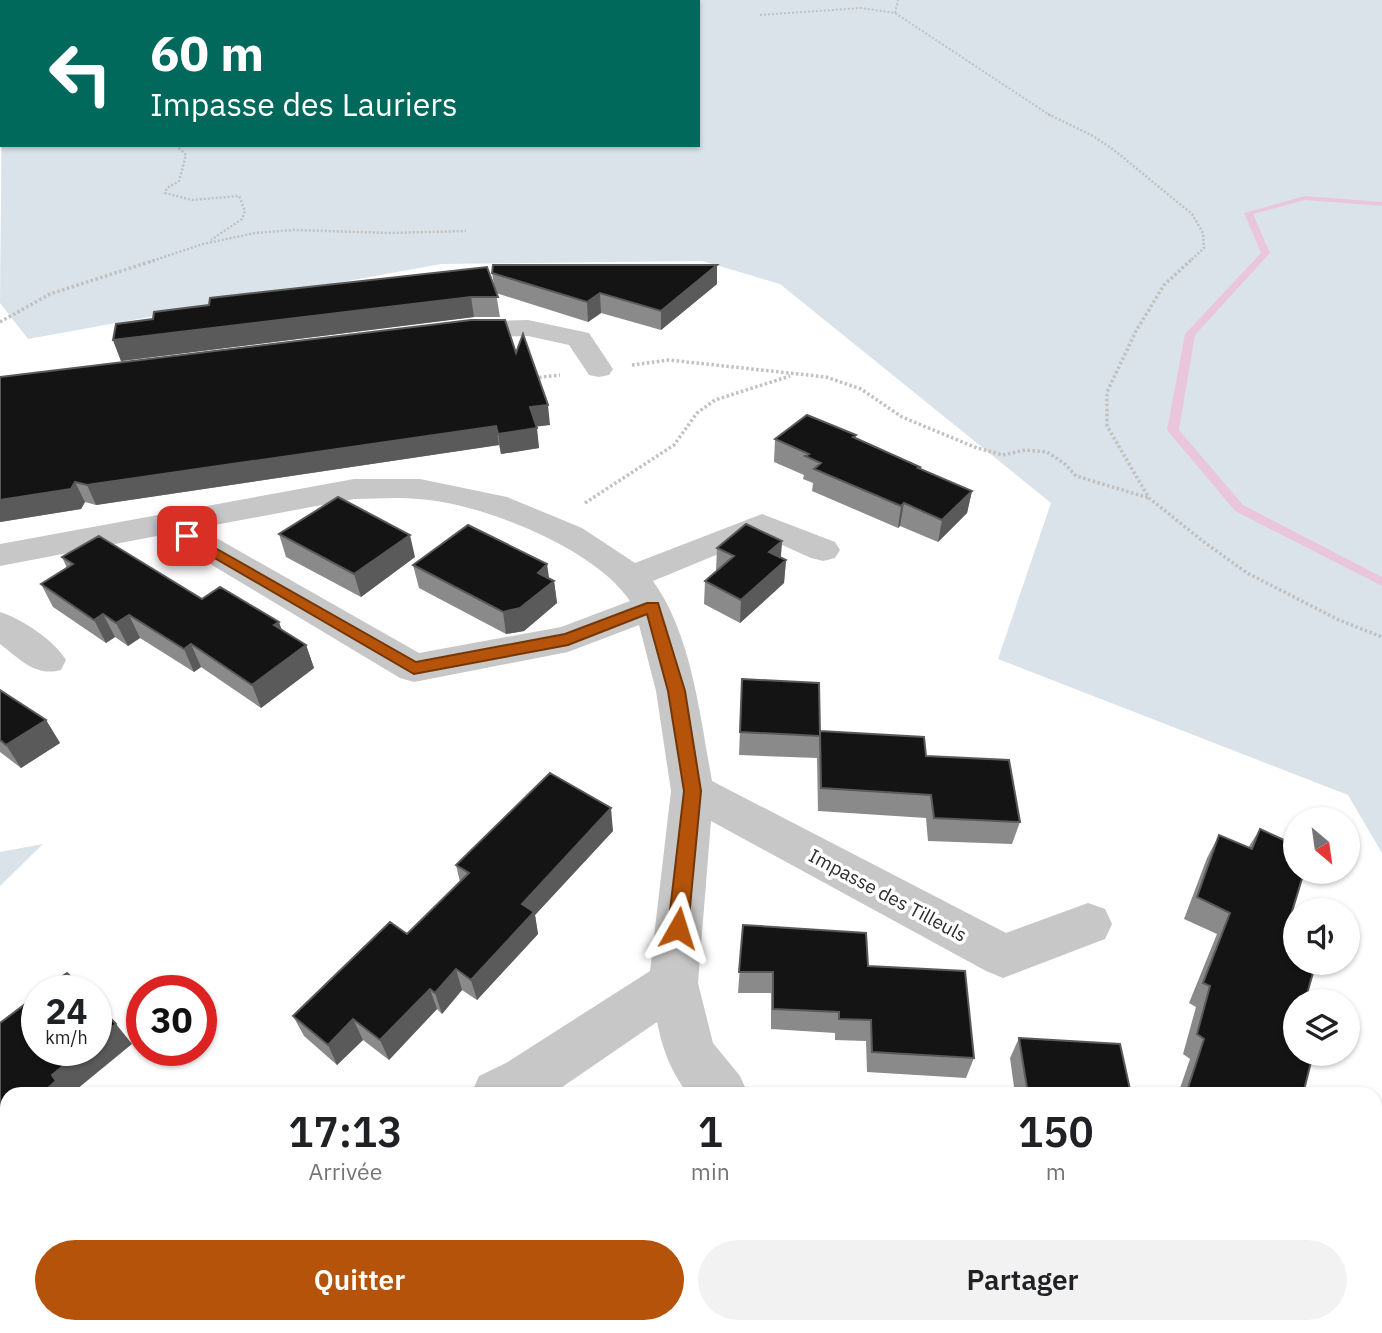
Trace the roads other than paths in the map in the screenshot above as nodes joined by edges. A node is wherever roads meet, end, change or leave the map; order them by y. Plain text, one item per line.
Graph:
1 (434, 333) edge
2 (599, 369) road end
3 (164, 523) junction
4 (823, 550) dead end
5 (0, 555) edge
6 (642, 591) junction
7 (0, 625) edge
8 (47, 660) dead end
9 (692, 791) junction
10 (1088, 924) dead end
11 (673, 983) junction
12 (513, 1087) edge
13 (715, 1087) edge

1 - 2 street
3 - 5 street
3 - 6 street
3 - 6 street
4 - 6 street
6 - 9 street
7 - 8 street
9 - 10 street, Impasse des Tilleuls
9 - 11 street
11 - 12 street
11 - 13 street

